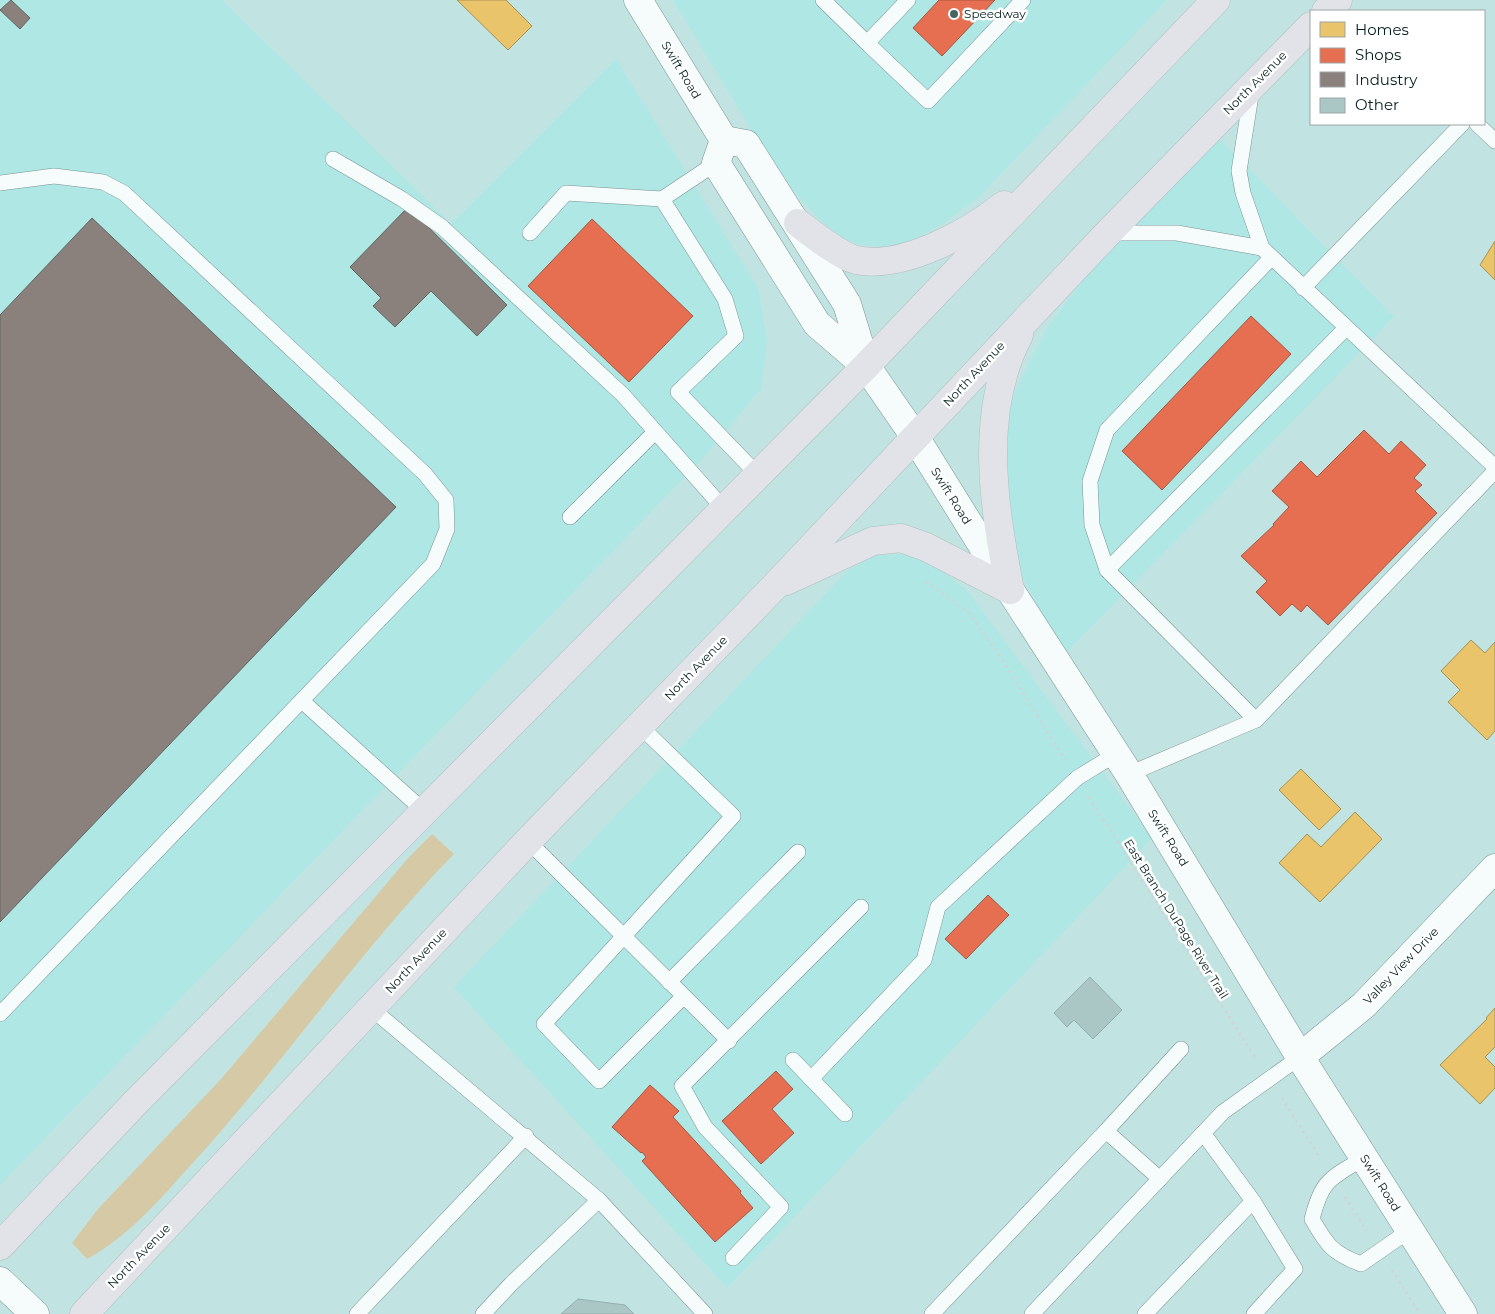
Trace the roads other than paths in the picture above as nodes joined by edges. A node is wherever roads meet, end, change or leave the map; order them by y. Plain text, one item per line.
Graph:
1 (823, 0) edge
2 (908, 0) edge
3 (1023, 0) edge
4 (1216, 0) edge
5 (1338, 0) edge
6 (641, 1) edge
7 (1327, 10) edge
8 (1310, 27) edge
9 (867, 44) junction
10 (1252, 85) junction
11 (1461, 125) edge
12 (1478, 125) edge
13 (1495, 141) edge
14 (1073, 150) junction
15 (720, 152) junction
16 (333, 160) dead end
17 (0, 183) edge
18 (662, 199) junction
19 (798, 223) junction
20 (530, 233) dead end
21 (1108, 233) junction
22 (1266, 253) junction
23 (1303, 288) junction
24 (1029, 316) junction
25 (1346, 328) junction
26 (866, 366) junction
27 (655, 432) junction
28 (915, 437) junction
29 (1495, 467) edge
30 (1495, 471) edge
31 (758, 475) junction
32 (724, 509) junction
33 (570, 518) dead end
34 (1107, 570) junction
35 (774, 587) junction
36 (1010, 590) junction
37 (302, 701) junction
38 (1256, 720) junction
39 (640, 726) junction
40 (1122, 764) junction
41 (425, 812) junction
42 (528, 841) junction
43 (798, 852) dead end
44 (1495, 868) edge
45 (861, 907) dead end
46 (624, 938) junction
47 (669, 982) junction
48 (683, 996) junction
49 (372, 1008) junction
50 (0, 1014) edge
51 (728, 1041) junction
52 (1180, 1049) dead end
53 (1300, 1057) junction
54 (793, 1060) dead end
55 (811, 1079) junction
56 (845, 1114) dead end
57 (1106, 1132) junction
58 (1203, 1133) junction
59 (526, 1136) junction
60 (1364, 1158) junction
61 (1160, 1179) junction
62 (599, 1200) junction
63 (1253, 1201) junction
64 (1410, 1230) junction
65 (0, 1246) edge
66 (733, 1258) dead end
67 (0, 1281) edge
68 (35, 1314) edge
69 (84, 1314) edge
70 (357, 1314) edge
71 (483, 1314) edge
72 (705, 1314) edge
73 (932, 1314) edge
74 (1032, 1314) edge
75 (1144, 1314) edge
76 (1254, 1314) edge
77 (1463, 1314) edge

1 - 9 lane
2 - 9 lane
3 - 9 lane
4 - 14 main road
5 - 7 main road
6 - 15 street, Swift Road
8 - 10 main road, North Avenue
10 - 21 main road, North Avenue
10 - 22 lane
11 - 23 lane
12 - 13 lane
14 - 19 main road
14 - 26 main road
15 - 18 lane
15 - 19 street, Swift Road
15 - 26 street, Swift Road
16 - 27 lane
17 - 37 lane
18 - 20 lane
18 - 31 lane
19 - 26 street, Swift Road
21 - 22 lane
21 - 24 main road, North Avenue
22 - 23 lane
22 - 34 lane
23 - 25 lane
24 - 28 main road, North Avenue
24 - 36 main road
25 - 29 lane
25 - 34 lane
26 - 28 street, Swift Road
26 - 31 main road
27 - 32 lane
27 - 33 lane
28 - 35 main road, North Avenue
28 - 36 street, Swift Road
30 - 38 lane
31 - 32 main road
32 - 41 main road
34 - 38 lane
35 - 36 main road
35 - 39 main road, North Avenue
36 - 40 street, Swift Road
37 - 41 lane
37 - 50 lane
38 - 40 lane
39 - 42 main road, North Avenue
39 - 46 lane
40 - 53 street, Swift Road
40 - 55 lane
41 - 65 main road
42 - 46 lane
42 - 49 main road, North Avenue
43 - 47 lane
44 - 53 street, Valley View Drive
45 - 51 lane
46 - 47 lane
46 - 48 lane
47 - 48 lane
48 - 51 lane
49 - 59 lane
49 - 69 main road, North Avenue
51 - 66 lane
52 - 57 lane
53 - 58 lane
53 - 60 street, Swift Road
54 - 55 lane
55 - 56 lane
57 - 61 lane
57 - 73 lane
58 - 61 lane
58 - 63 lane
59 - 62 lane
59 - 70 lane
60 - 64 street, Swift Road
60 - 64 lane
61 - 74 lane
62 - 71 lane
62 - 72 lane
63 - 75 lane
63 - 76 lane
64 - 77 street, Swift Road
67 - 68 street

